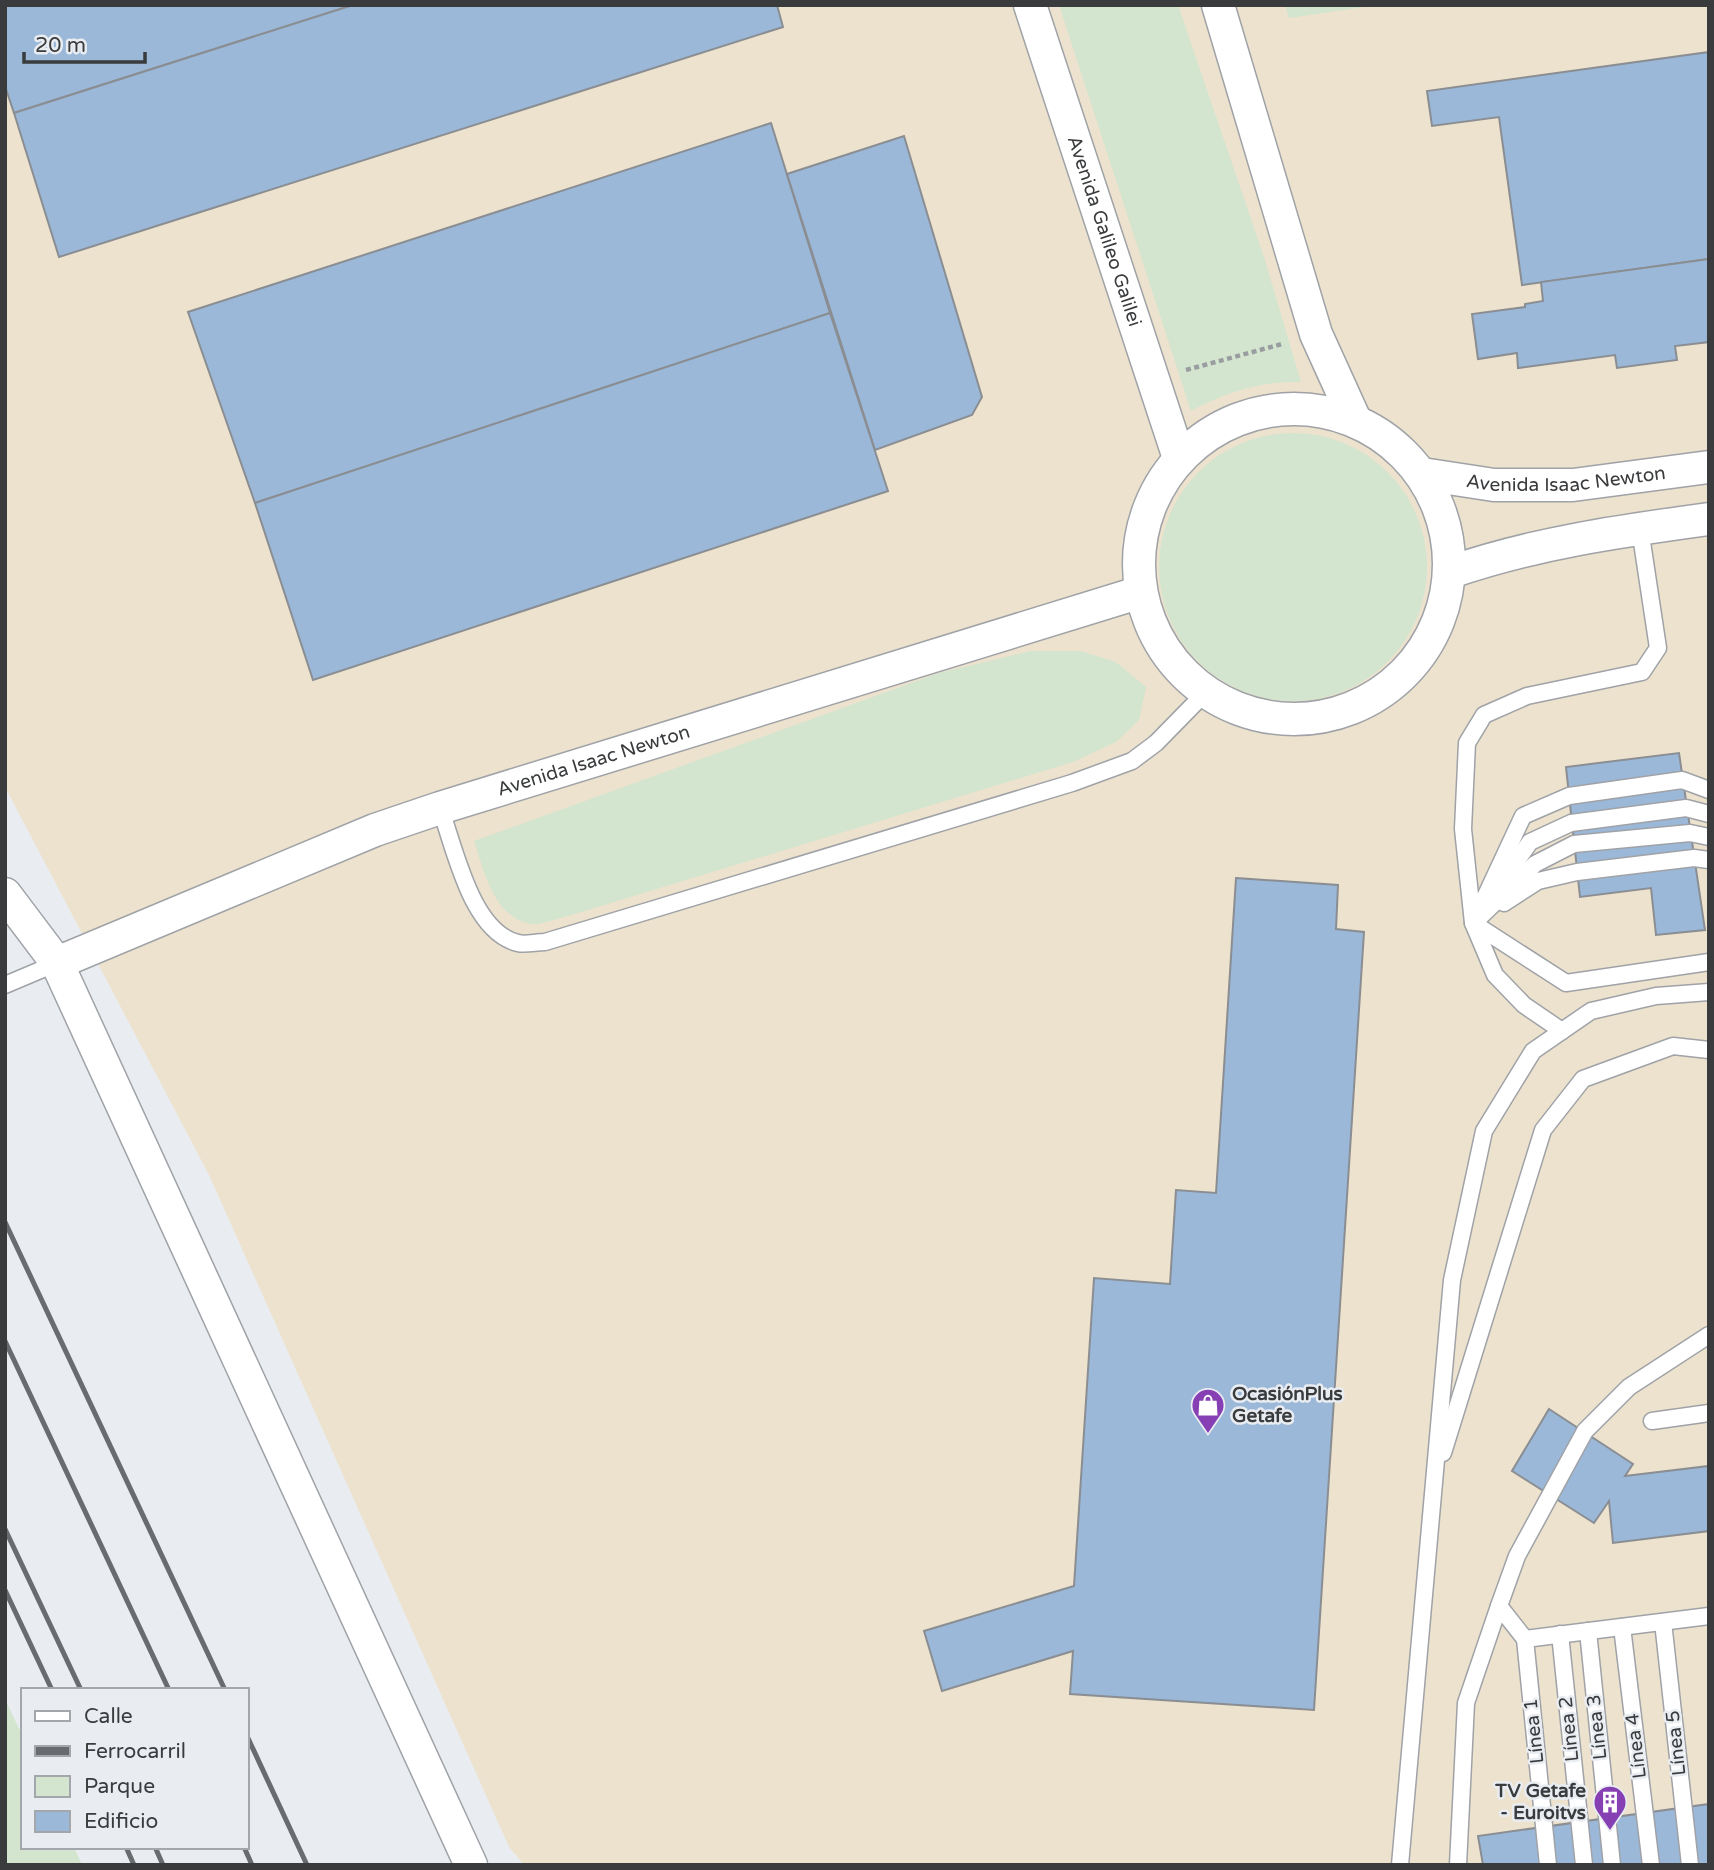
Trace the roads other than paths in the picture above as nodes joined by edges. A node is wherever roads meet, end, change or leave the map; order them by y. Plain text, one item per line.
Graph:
1 (1030, 5) edge
2 (1218, 5) edge
3 (1355, 420) junction
4 (1179, 458) junction
5 (1709, 467) edge
6 (1422, 474) junction
7 (1709, 519) edge
8 (1640, 528) junction
9 (1451, 572) junction
10 (1141, 592) junction
11 (1206, 692) junction
12 (1709, 790) edge
13 (440, 808) junction
14 (1709, 814) edge
15 (1709, 837) edge
16 (1709, 860) edge
17 (5, 894) edge
18 (1473, 923) junction
19 (1709, 962) edge
20 (57, 963) junction
21 (5, 985) edge
22 (1709, 992) edge
23 (1562, 1031) junction
24 (1709, 1051) edge
25 (1709, 1335) edge
26 (1709, 1413) edge
27 (1652, 1421) dead end
28 (1432, 1489) junction
29 (1499, 1606) junction
30 (1709, 1616) edge
31 (1663, 1622) junction
32 (1622, 1627) junction
33 (1588, 1631) junction
34 (1560, 1634) junction
35 (1525, 1639) junction
36 (471, 1865) edge
37 (1400, 1865) edge
38 (1458, 1865) edge
39 (1548, 1865) edge
40 (1584, 1865) edge
41 (1612, 1865) edge
42 (1651, 1865) edge
43 (1690, 1865) edge

1 - 4 street, Avenida Galileo Galilei
2 - 3 street
3 - 4 street
3 - 6 street
4 - 10 street
5 - 6 street, Avenida Isaac Newton
6 - 9 street
7 - 8 street
8 - 9 street
8 - 18 lane
9 - 11 street
10 - 11 street
10 - 13 street, Avenida Isaac Newton
11 - 13 lane
12 - 18 lane
13 - 20 street, Avenida Isaac Newton
14 - 18 lane
15 - 18 lane
16 - 18 lane
17 - 20 street
18 - 19 lane
18 - 23 lane
20 - 21 lane
20 - 36 street
22 - 23 lane
23 - 28 lane
24 - 28 lane
25 - 29 lane
26 - 27 lane
28 - 37 lane
29 - 35 lane
29 - 38 lane
30 - 31 lane
31 - 32 lane
31 - 43 lane, Línea 5
32 - 33 lane
32 - 42 lane, Línea 4
33 - 34 lane
33 - 41 lane, Línea 3
34 - 35 lane
34 - 40 lane, Línea 2
35 - 39 lane, Línea 1

